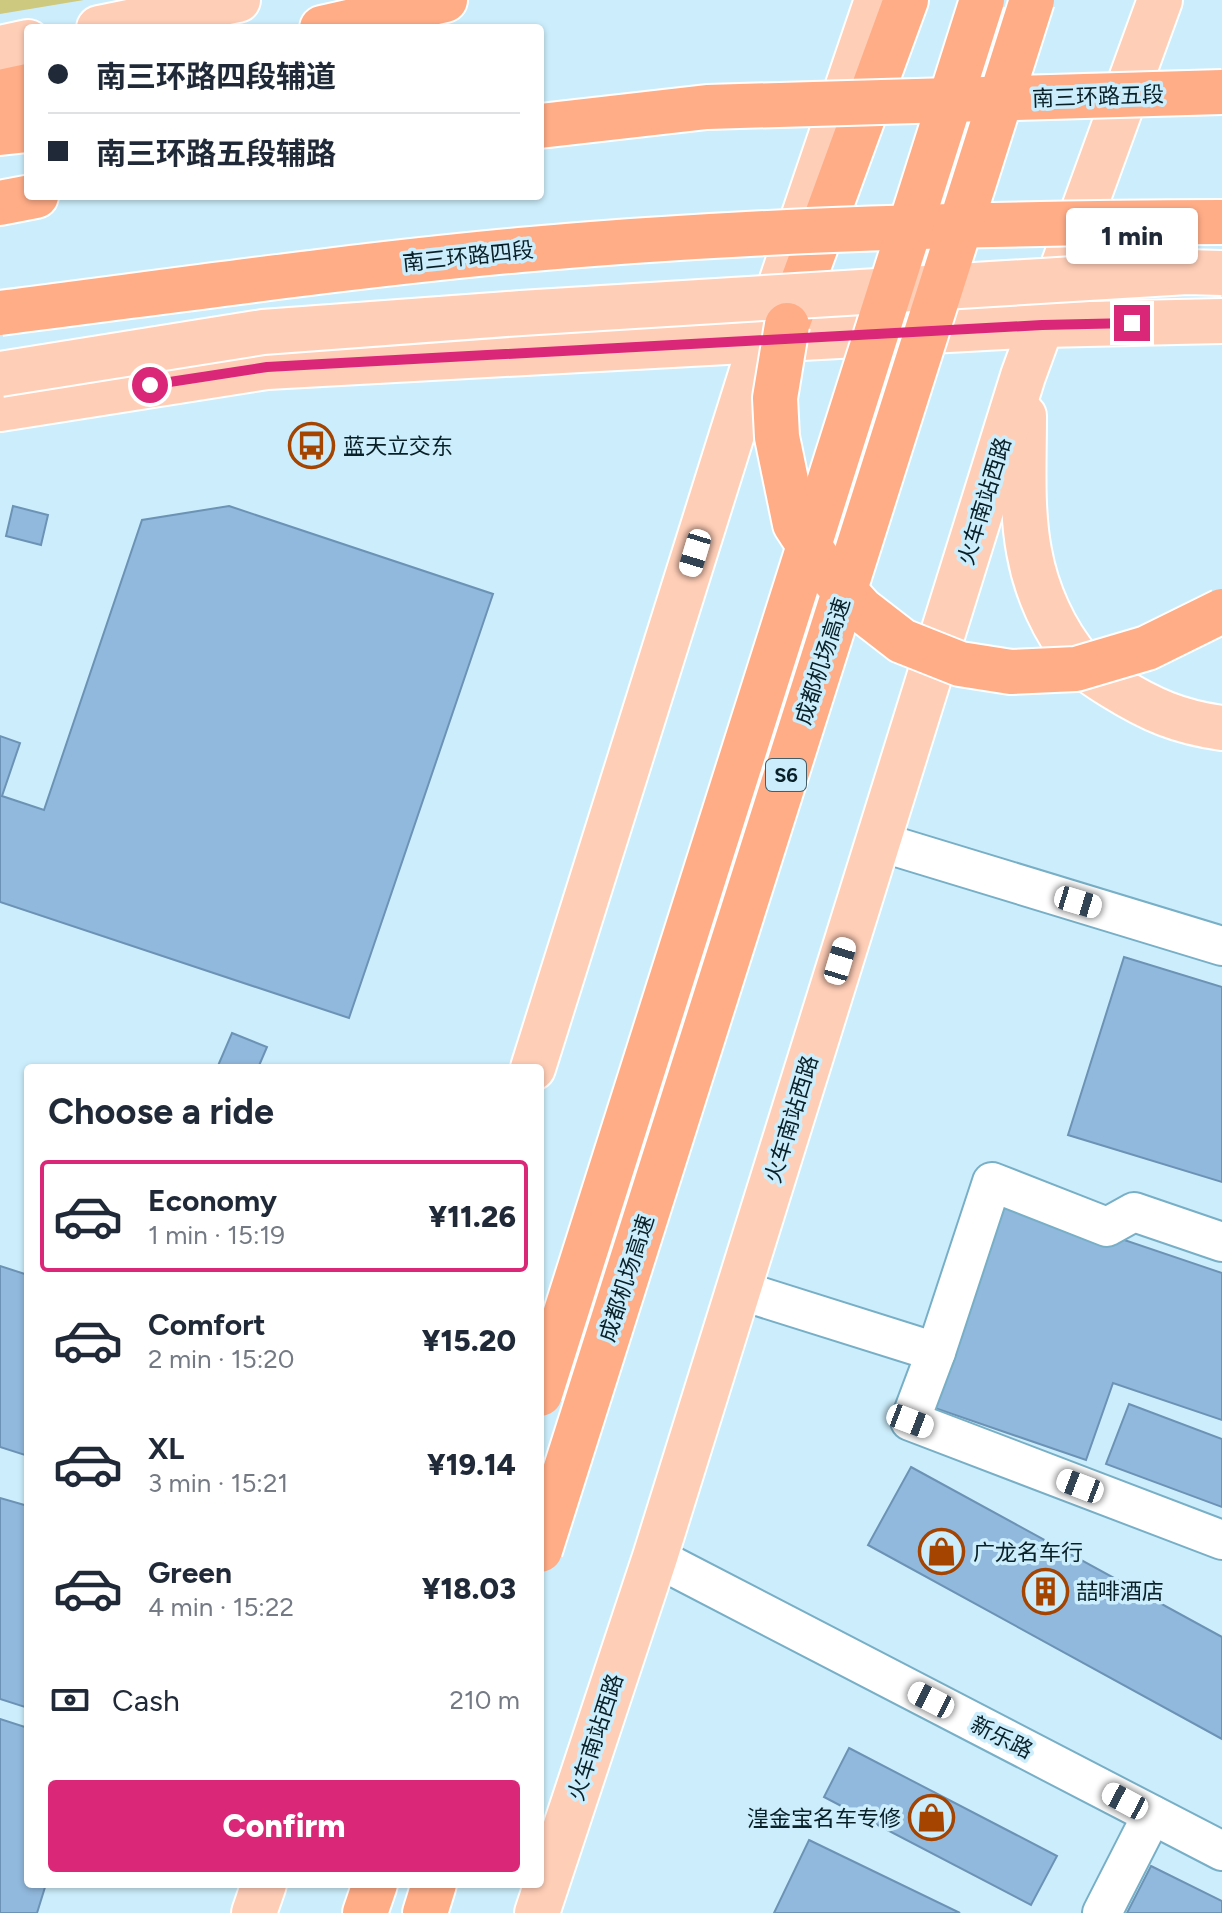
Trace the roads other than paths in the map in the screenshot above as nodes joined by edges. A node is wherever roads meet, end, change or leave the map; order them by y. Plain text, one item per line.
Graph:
1 (238, 0) edge
2 (445, 0) edge
3 (877, 0) edge
4 (906, 0) edge
5 (982, 0) edge
6 (1032, 0) edge
7 (1160, 0) edge
8 (119, 24) edge
9 (340, 24) edge
10 (24, 43) edge
11 (0, 48) edge
12 (24, 87) edge
13 (0, 92) edge
14 (1222, 92) edge
15 (544, 126) edge
16 (24, 130) edge
17 (0, 133) edge
18 (24, 198) edge
19 (0, 203) edge
20 (1222, 222) edge
21 (1222, 273) edge
22 (0, 313) edge
23 (1222, 321) edge
24 (1042, 325) junction
25 (761, 342) junction
26 (0, 374) edge
27 (1023, 376) junction
28 (180, 380) junction
29 (0, 409) edge
30 (0, 430) edge
31 (1222, 611) edge
32 (1222, 728) edge
33 (877, 841) junction
34 (1222, 946) edge
35 (534, 1064) edge
36 (1222, 1242) edge
37 (739, 1290) junction
38 (936, 1352) junction
39 (544, 1381) edge
40 (544, 1537) edge
41 (1222, 1540) edge
42 (655, 1557) junction
43 (1152, 1815) junction
44 (1222, 1851) edge
45 (263, 1888) edge
46 (374, 1888) edge
47 (433, 1888) edge
48 (254, 1913) edge
49 (365, 1913) edge
50 (425, 1913) edge
51 (537, 1913) edge
52 (1102, 1913) edge

1 - 8 main road
2 - 9 highway
3 - 25 main road
4 - 31 highway, bridge
5 - 39 highway, 成都机场高速 / S6, bridge
6 - 40 highway, 成都机场高速 / S6, bridge
7 - 24 main road, 火车南站西路
10 - 11 main road
12 - 13 highway
14 - 15 highway, 南三环路五段, bridge
16 - 17 highway
18 - 19 highway
20 - 22 highway, 南三环路四段, bridge
21 - 26 main road, bridge
23 - 24 main road
24 - 25 main road
24 - 27 main road, 火车南站西路
25 - 28 main road
25 - 35 main road
27 - 32 main road
27 - 33 main road, 火车南站西路
28 - 29 main road
28 - 30 main road
33 - 34 street
33 - 37 main road, 火车南站西路
36 - 38 street
37 - 38 street
37 - 42 main road, 火车南站西路
38 - 41 street
42 - 43 street, 新乐路
42 - 51 main road, 火车南站西路
43 - 44 street, 新乐路
43 - 52 street
45 - 48 main road
46 - 49 highway
47 - 50 highway

